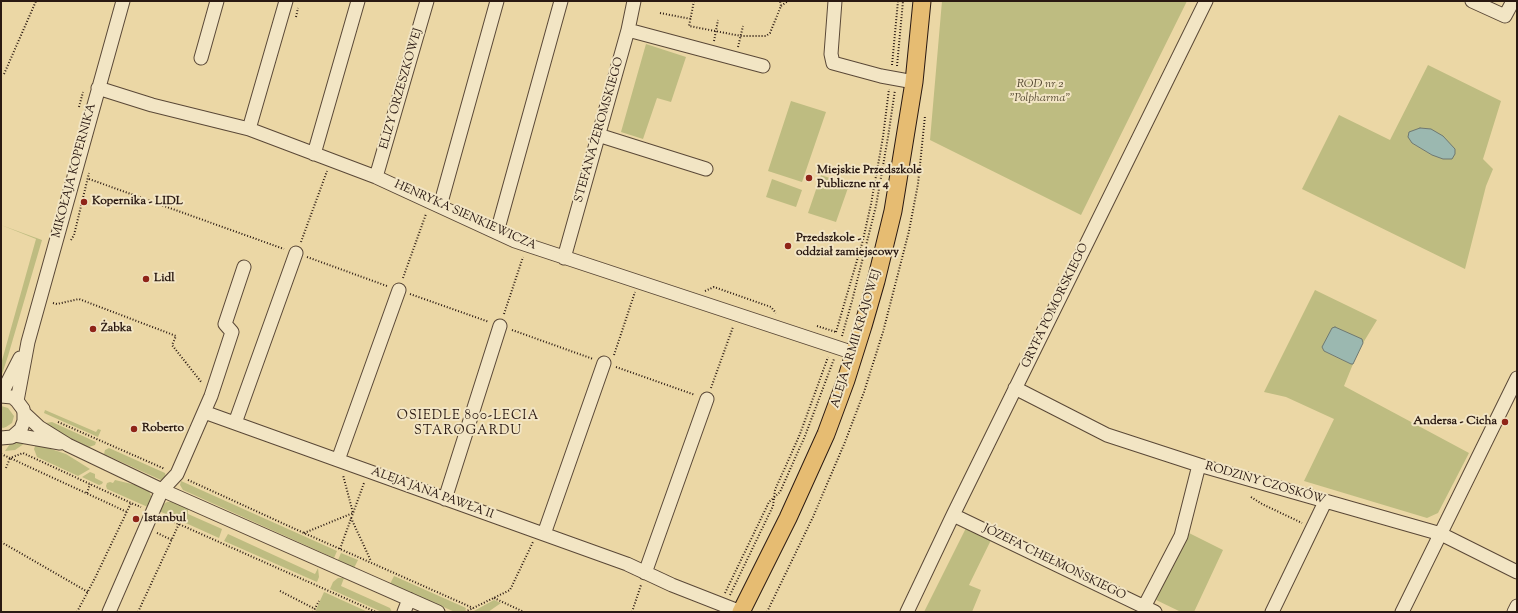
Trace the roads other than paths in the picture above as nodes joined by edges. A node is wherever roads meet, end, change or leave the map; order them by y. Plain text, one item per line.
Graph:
1 (123, 1) edge
2 (217, 1) edge
3 (286, 1) edge
4 (358, 1) edge
5 (426, 1) edge
6 (497, 1) edge
7 (561, 1) edge
8 (634, 1) edge
9 (835, 1) edge
10 (922, 1) edge
11 (1206, 1) edge
12 (1472, 1) edge
13 (1513, 1) edge
14 (628, 30) junction
15 (201, 58) dead end
16 (764, 66) dead end
17 (914, 82) junction
18 (98, 88) junction
19 (249, 130) junction
20 (598, 135) junction
21 (314, 154) junction
22 (706, 169) dead end
23 (376, 178) junction
24 (435, 204) junction
25 (497, 232) junction
26 (296, 253) road end
27 (564, 258) junction
28 (244, 267) dead end
29 (399, 290) road end
30 (500, 326) road end
31 (28, 342) junction
32 (854, 353) junction
33 (608, 360) road end
34 (1517, 378) edge
35 (1015, 388) junction
36 (1, 395) edge
37 (707, 399) dead end
38 (17, 401) junction
39 (204, 412) junction
40 (24, 413) junction
41 (235, 423) junction
42 (6, 443) edge
43 (68, 445) junction
44 (338, 461) junction
45 (1199, 465) junction
46 (162, 490) junction
47 (445, 499) junction
48 (1325, 502) junction
49 (953, 515) junction
50 (541, 533) junction
51 (1441, 534) junction
52 (1517, 572) edge
53 (645, 573) junction
54 (409, 599) junction
55 (1517, 606) edge
56 (1150, 609) edge
57 (109, 612) edge
58 (404, 612) edge
59 (438, 612) edge
60 (741, 612) edge
61 (907, 612) edge
62 (1272, 612) edge
63 (1402, 612) edge
64 (1514, 612) edge

1 - 18 street, MIKOŁAJA KOPERNIKA
2 - 15 street
3 - 19 street
4 - 21 street
5 - 23 street, ELIZY ORZESZKOWEJ
6 - 24 street
7 - 25 street
8 - 14 street, STEFANA ŻEROMSKIEGO
9 - 17 street
10 - 17 main road, ALEJA ARMII KRAJOWEJ
11 - 35 street, GRYFA POMORSKIEGO
12 - 13 street
14 - 16 street
14 - 20 street, STEFANA ŻEROMSKIEGO
17 - 32 main road, ALEJA ARMII KRAJOWEJ
18 - 19 street, HENRYKA SIENKIEWICZA
18 - 31 street, MIKOŁAJA KOPERNIKA
19 - 21 street, HENRYKA SIENKIEWICZA
20 - 22 street
20 - 27 street, STEFANA ŻEROMSKIEGO
21 - 23 street, HENRYKA SIENKIEWICZA
23 - 24 street, HENRYKA SIENKIEWICZA
24 - 25 street, HENRYKA SIENKIEWICZA
25 - 27 street, HENRYKA SIENKIEWICZA
26 - 41 street
27 - 32 street, HENRYKA SIENKIEWICZA
28 - 39 street
29 - 44 street
30 - 47 street
31 - 36 street, MIKOŁAJA KOPERNIKA
31 - 38 street, MIKOŁAJA KOPERNIKA
32 - 60 main road, ALEJA ARMII KRAJOWEJ
33 - 50 street
34 - 51 street
35 - 45 street, RODZINY CZOSKÓW
35 - 49 street, GRYFA POMORSKIEGO
36 - 38 street
37 - 53 street
38 - 40 street
39 - 41 street, ALEJA JANA PAWŁA II
39 - 46 street
40 - 42 street
40 - 43 street
41 - 44 street, ALEJA JANA PAWŁA II
42 - 43 street
43 - 46 street
44 - 47 street, ALEJA JANA PAWŁA II
45 - 48 street, RODZINY CZOSKÓW
45 - 56 street
46 - 54 street
46 - 57 street
47 - 50 street, ALEJA JANA PAWŁA II
48 - 51 street, RODZINY CZOSKÓW
48 - 62 street
49 - 56 street, JÓZEFA CHEŁMOŃSKIEGO
49 - 61 street, GRYFA POMORSKIEGO
50 - 53 street, ALEJA JANA PAWŁA II
51 - 52 street, RODZINY CZOSKÓW
51 - 63 street
53 - 60 street, ALEJA JANA PAWŁA II
54 - 58 street
54 - 59 street
55 - 64 street

